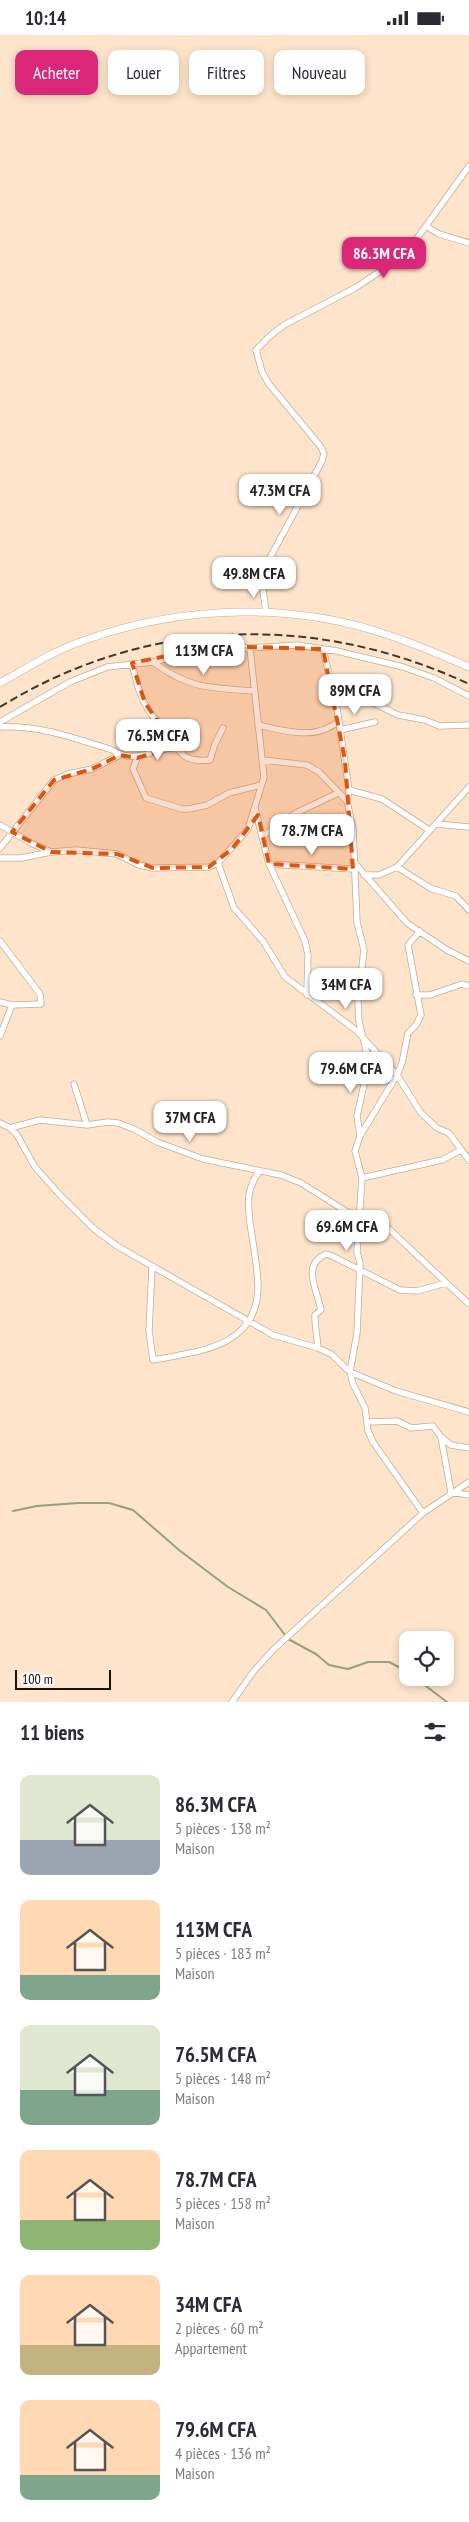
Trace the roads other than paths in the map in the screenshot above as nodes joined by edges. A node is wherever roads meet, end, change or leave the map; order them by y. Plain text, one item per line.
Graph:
1 (469, 166) edge
2 (426, 226) junction
3 (469, 243) edge
4 (266, 612) junction
5 (250, 648) junction
6 (323, 649) junction
7 (153, 662) junction
8 (132, 663) junction
9 (469, 667) edge
10 (331, 682) junction
11 (0, 683) edge
12 (254, 691) junction
13 (469, 695) edge
14 (339, 721) junction
15 (0, 722) edge
16 (375, 722) dead end
17 (258, 725) junction
18 (469, 725) edge
19 (0, 727) edge
20 (223, 728) dead end
21 (340, 730) junction
22 (174, 747) junction
23 (120, 755) junction
24 (137, 758) junction
25 (263, 759) junction
26 (261, 785) junction
27 (469, 787) edge
28 (349, 790) junction
29 (338, 793) junction
30 (347, 801) junction
31 (255, 808) junction
32 (436, 824) junction
33 (0, 825) edge
34 (469, 827) edge
35 (429, 829) junction
36 (12, 832) junction
37 (263, 836) junction
38 (0, 849) edge
39 (51, 852) junction
40 (0, 858) edge
41 (353, 861) junction
42 (218, 863) junction
43 (269, 864) junction
44 (397, 867) junction
45 (353, 869) junction
46 (364, 875) junction
47 (469, 910) edge
48 (420, 931) junction
49 (0, 941) edge
50 (469, 961) edge
51 (469, 986) edge
52 (307, 995) junction
53 (416, 995) junction
54 (0, 1002) edge
55 (12, 1005) junction
56 (0, 1037) edge
57 (363, 1039) junction
58 (396, 1075) junction
59 (74, 1084) dead end
60 (0, 1123) edge
61 (87, 1125) junction
62 (10, 1128) junction
63 (360, 1136) junction
64 (461, 1150) junction
65 (469, 1160) edge
66 (259, 1172) junction
67 (362, 1179) junction
68 (360, 1220) junction
69 (152, 1267) junction
70 (359, 1269) junction
71 (446, 1283) junction
72 (469, 1304) edge
73 (250, 1323) junction
74 (318, 1348) junction
75 (350, 1372) junction
76 (469, 1412) edge
77 (367, 1422) junction
78 (441, 1437) junction
79 (469, 1448) edge
80 (469, 1482) edge
81 (451, 1492) junction
82 (469, 1495) edge
83 (423, 1513) junction
84 (232, 1702) edge

1 - 2 street
2 - 3 street
2 - 4 street
4 - 9 street
4 - 11 street
5 - 6 street
5 - 7 street
5 - 12 street
6 - 10 street
6 - 13 street
7 - 8 street
7 - 12 street
8 - 15 street
8 - 22 street
10 - 14 street
10 - 18 street
12 - 17 street
14 - 17 street
14 - 21 street
16 - 21 street
17 - 25 street
19 - 23 street
20 - 22 street
21 - 28 street
22 - 24 street
23 - 24 street
23 - 36 street
24 - 26 street
25 - 26 street
25 - 29 street
26 - 31 street
27 - 32 street
28 - 30 street
28 - 35 street
29 - 30 street
29 - 37 street
30 - 41 street
31 - 37 street
31 - 42 street
32 - 34 street
32 - 35 street
33 - 36 street
35 - 44 street
36 - 38 street
36 - 39 street
37 - 43 street
39 - 40 street
39 - 42 street
41 - 45 street
41 - 46 street
42 - 52 street
43 - 45 street
43 - 52 street
44 - 46 street
44 - 47 street
45 - 57 street
46 - 48 street
48 - 50 street
48 - 53 street
49 - 55 street
51 - 53 street
52 - 57 street
53 - 58 street
54 - 55 street
55 - 56 street
57 - 58 street
57 - 63 street
58 - 63 street
58 - 64 street
59 - 61 street
60 - 62 street
61 - 62 street
61 - 66 street
62 - 69 street
63 - 67 street
64 - 65 street
64 - 67 street
66 - 68 street
66 - 73 street
67 - 68 street
68 - 70 street
68 - 71 street
69 - 73 street
69 - 73 street
70 - 71 street
70 - 74 street
70 - 75 street
71 - 72 street
73 - 74 street
74 - 75 street
75 - 76 street
75 - 77 street
77 - 78 street
77 - 83 street
78 - 79 street
78 - 81 street
80 - 81 street
81 - 82 street
81 - 83 street
83 - 84 street

